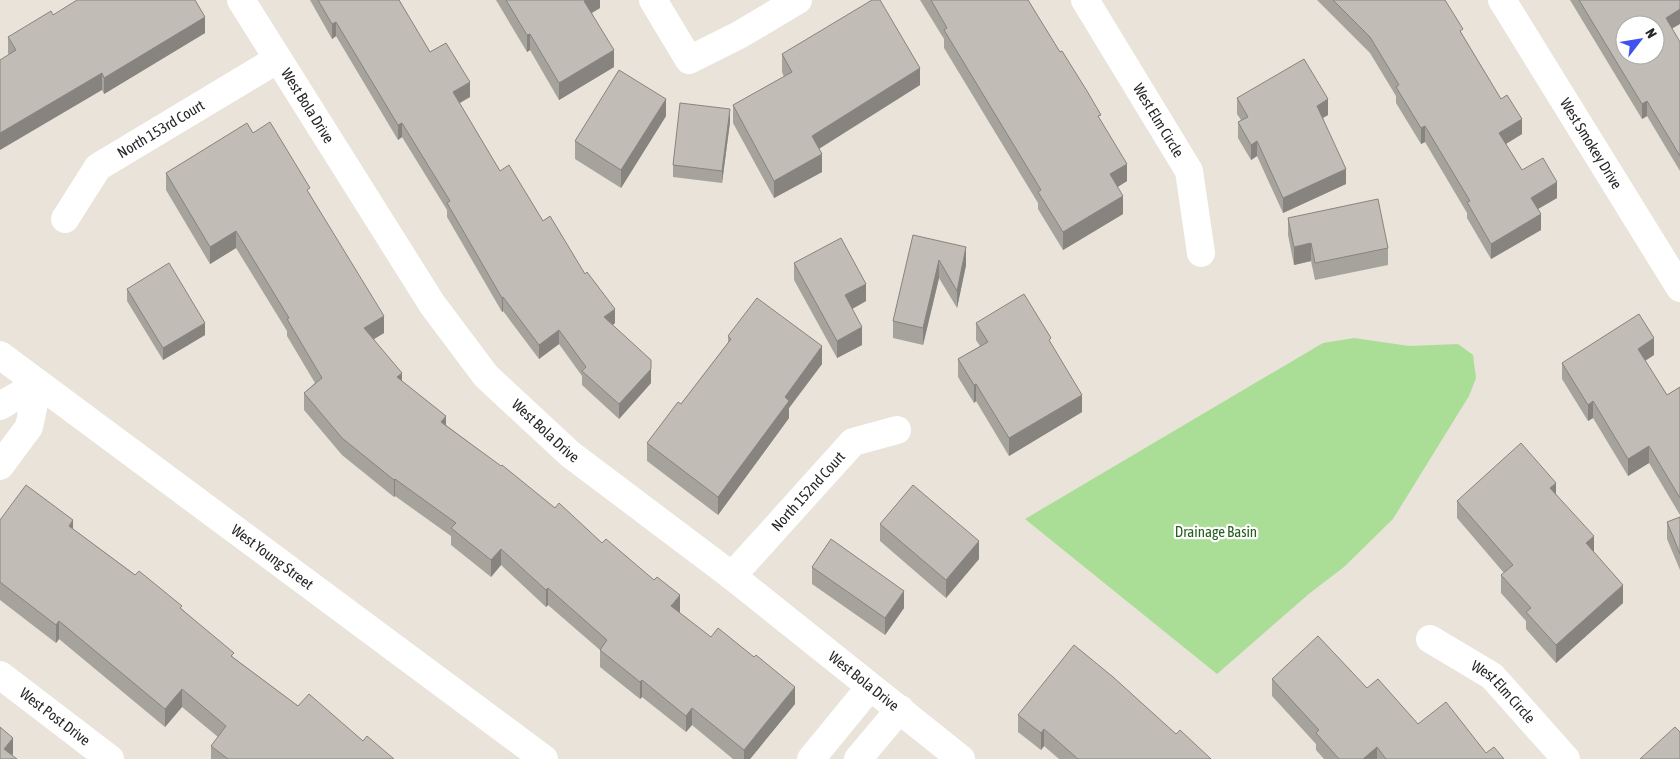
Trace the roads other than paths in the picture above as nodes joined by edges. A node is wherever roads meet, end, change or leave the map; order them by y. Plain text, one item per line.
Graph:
1 (241, 0) edge
2 (652, 0) edge
3 (798, 0) edge
4 (1085, 0) edge
5 (1502, 0) edge
6 (278, 59) junction
7 (64, 219) dead end
8 (1201, 254) dead end
9 (1680, 288) edge
10 (0, 355) edge
11 (38, 384) junction
12 (0, 406) edge
13 (897, 430) dead end
14 (0, 466) edge
15 (732, 576) junction
16 (1430, 639) dead end
17 (0, 675) edge
18 (870, 687) junction
19 (900, 709) junction
20 (110, 759) edge
21 (544, 759) edge
22 (810, 759) edge
23 (858, 759) edge
24 (961, 759) edge
25 (1566, 759) edge

1 - 6 street, West Bola Drive
2 - 3 street
4 - 8 street, West Elm Circle
5 - 9 street, West Smokey Drive
6 - 7 street, North 153rd Court
6 - 15 street, West Bola Drive
10 - 11 street, West Young Street
11 - 12 street
11 - 14 street
11 - 21 street, West Young Street
13 - 15 street, North 152nd Court
15 - 18 street, West Bola Drive
16 - 25 street, West Elm Circle
17 - 20 street, West Post Drive
18 - 19 street, West Bola Drive
18 - 22 street
19 - 23 street
19 - 24 street, West Bola Drive

